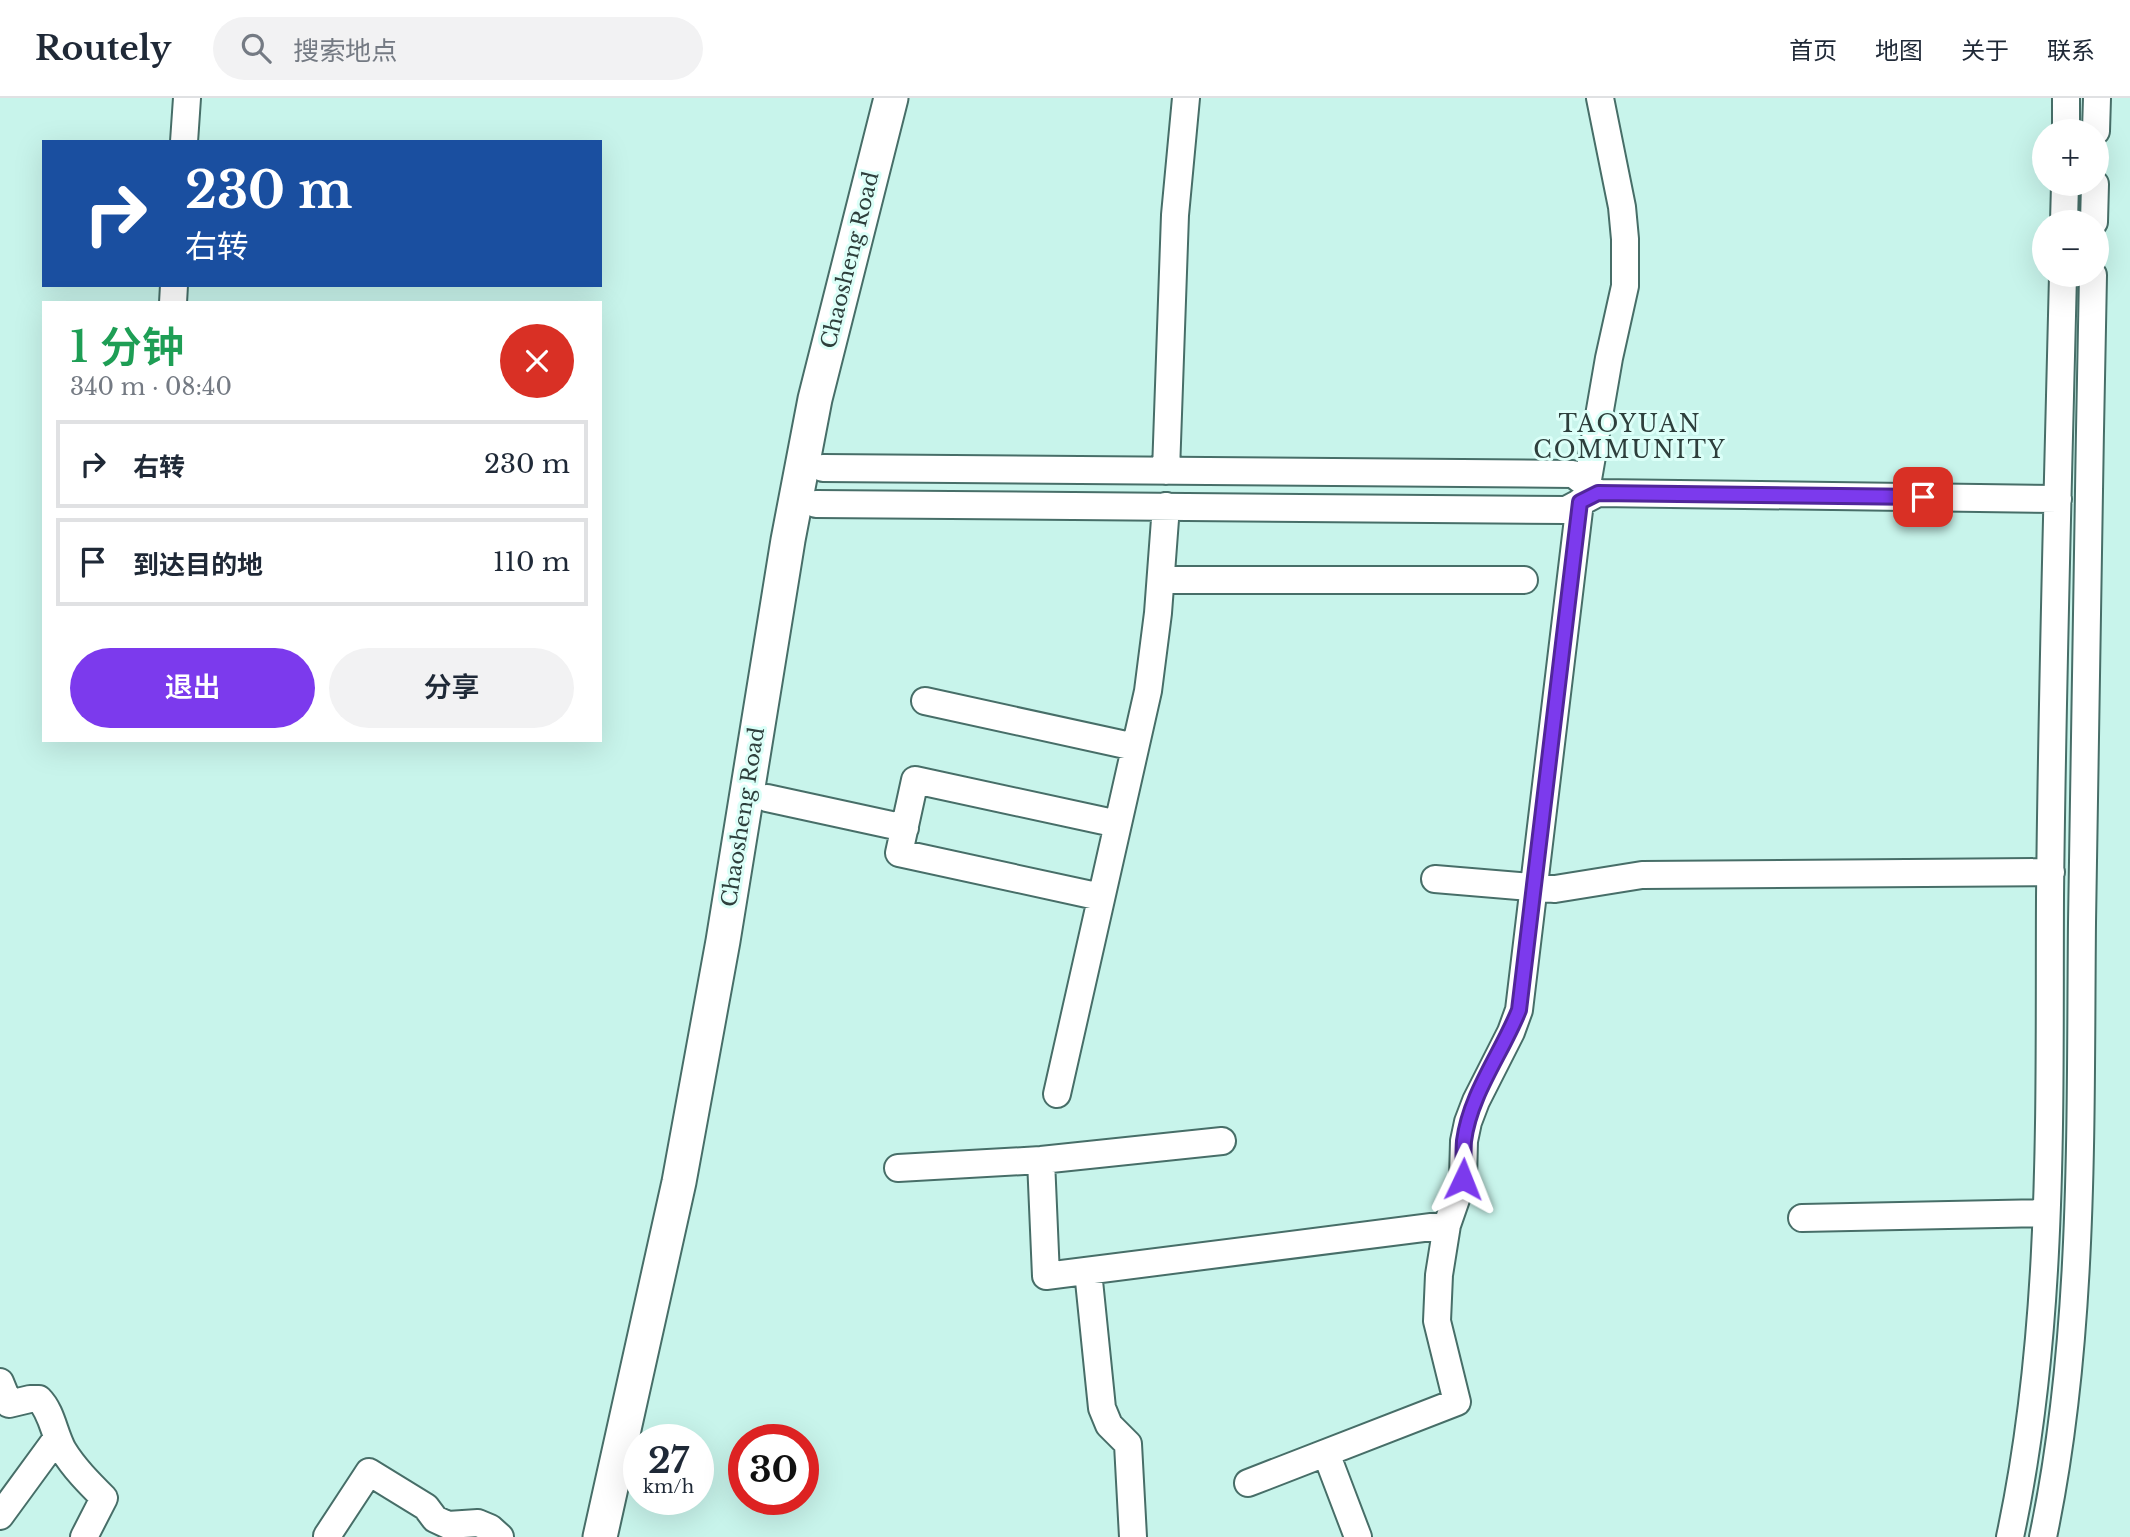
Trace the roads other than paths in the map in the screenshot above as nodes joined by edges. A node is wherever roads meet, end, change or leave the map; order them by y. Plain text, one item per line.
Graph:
1 (187, 98) edge
2 (891, 98) edge
3 (913, 98) edge
4 (1186, 98) edge
5 (1600, 98) edge
6 (2066, 98) edge
7 (2097, 98) edge
8 (2066, 119) edge
9 (2096, 119) edge
10 (184, 140) edge
11 (2063, 287) edge
12 (2093, 287) edge
13 (823, 468) junction
14 (1166, 471) junction
15 (1588, 493) junction
16 (2058, 499) junction
17 (816, 504) junction
18 (1166, 506) junction
19 (1161, 580) junction
20 (1524, 580) dead end
21 (925, 701) dead end
22 (1135, 747) junction
23 (768, 798) junction
24 (1118, 824) junction
25 (905, 828) junction
26 (2051, 872) junction
27 (1435, 879) dead end
28 (1533, 887) junction
29 (1101, 897) junction
30 (1057, 1094) dead end
31 (1222, 1141) dead end
32 (1041, 1160) junction
33 (898, 1168) dead end
34 (2045, 1213) junction
35 (1802, 1218) dead end
36 (1447, 1225) junction
37 (1088, 1271) junction
38 (0, 1382) edge
39 (646, 1424) edge
40 (57, 1438) junction
41 (1326, 1452) junction
42 (1248, 1483) dead end
43 (626, 1515) edge
44 (0, 1516) edge
45 (327, 1536) edge
46 (84, 1537) edge
47 (500, 1537) edge
48 (600, 1537) edge
49 (621, 1537) edge
50 (1133, 1537) edge
51 (1358, 1537) edge
52 (2010, 1537) edge
53 (2043, 1537) edge

1 - 10 street
2 - 48 main road, Chaosheng Road
3 - 13 main road, Chaosheng Road
4 - 14 street
5 - 15 street
6 - 8 street
7 - 9 street
11 - 16 street
12 - 53 street
13 - 14 street
13 - 17 main road, Chaosheng Road
14 - 15 street
15 - 16 street
15 - 18 street
15 - 28 street
16 - 26 street
17 - 18 street
17 - 23 main road, Chaosheng Road
18 - 19 street
19 - 20 street
19 - 22 street
21 - 22 street
22 - 24 street
23 - 25 street
23 - 39 main road, Chaosheng Road
24 - 25 street
24 - 29 street
25 - 29 street
26 - 28 street
26 - 34 street
27 - 28 street
28 - 36 street
29 - 30 street
31 - 32 street
32 - 33 street
32 - 37 street
34 - 35 street
34 - 52 street
36 - 37 street
36 - 41 street
37 - 50 street
38 - 40 street
40 - 44 street
40 - 46 street
41 - 42 street
41 - 51 street
43 - 49 main road
45 - 47 street

